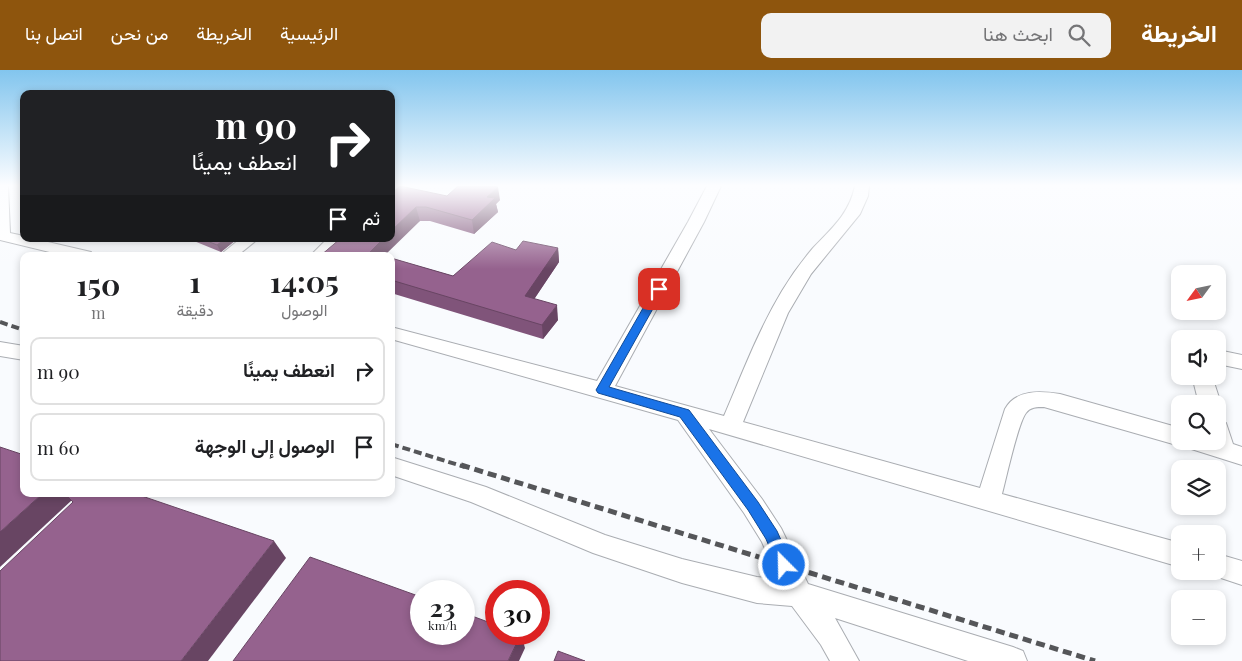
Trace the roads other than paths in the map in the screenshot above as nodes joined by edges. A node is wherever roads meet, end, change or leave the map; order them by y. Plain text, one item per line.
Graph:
1 (1, 214) edge
2 (700, 214) edge
3 (853, 214) edge
4 (1, 235) edge
5 (20, 239) edge
6 (35, 242) edge
7 (246, 242) edge
8 (333, 242) edge
9 (71, 252) edge
10 (232, 252) edge
11 (322, 252) edge
12 (395, 335) edge
13 (0, 349) edge
14 (20, 352) edge
15 (1226, 359) edge
16 (1242, 362) edge
17 (602, 390) junction
18 (685, 413) junction
19 (731, 426) junction
20 (1171, 434) edge
21 (1226, 442) edge
22 (1221, 450) edge
23 (1233, 454) edge
24 (395, 467) edge
25 (988, 501) junction
26 (1171, 552) edge
27 (1226, 568) edge
28 (1242, 573) edge
29 (799, 594) junction
30 (845, 661) edge
31 (1013, 661) edge

1 - 4 street
2 - 17 street
3 - 19 street
4 - 5 street
6 - 9 street
7 - 10 street
8 - 11 street
12 - 17 street
13 - 14 street
15 - 16 street
17 - 18 street
18 - 19 street
18 - 29 street
19 - 25 street
20 - 25 street
21 - 23 street
22 - 23 street
24 - 29 street
25 - 26 street
27 - 28 street
29 - 30 street
29 - 31 street

